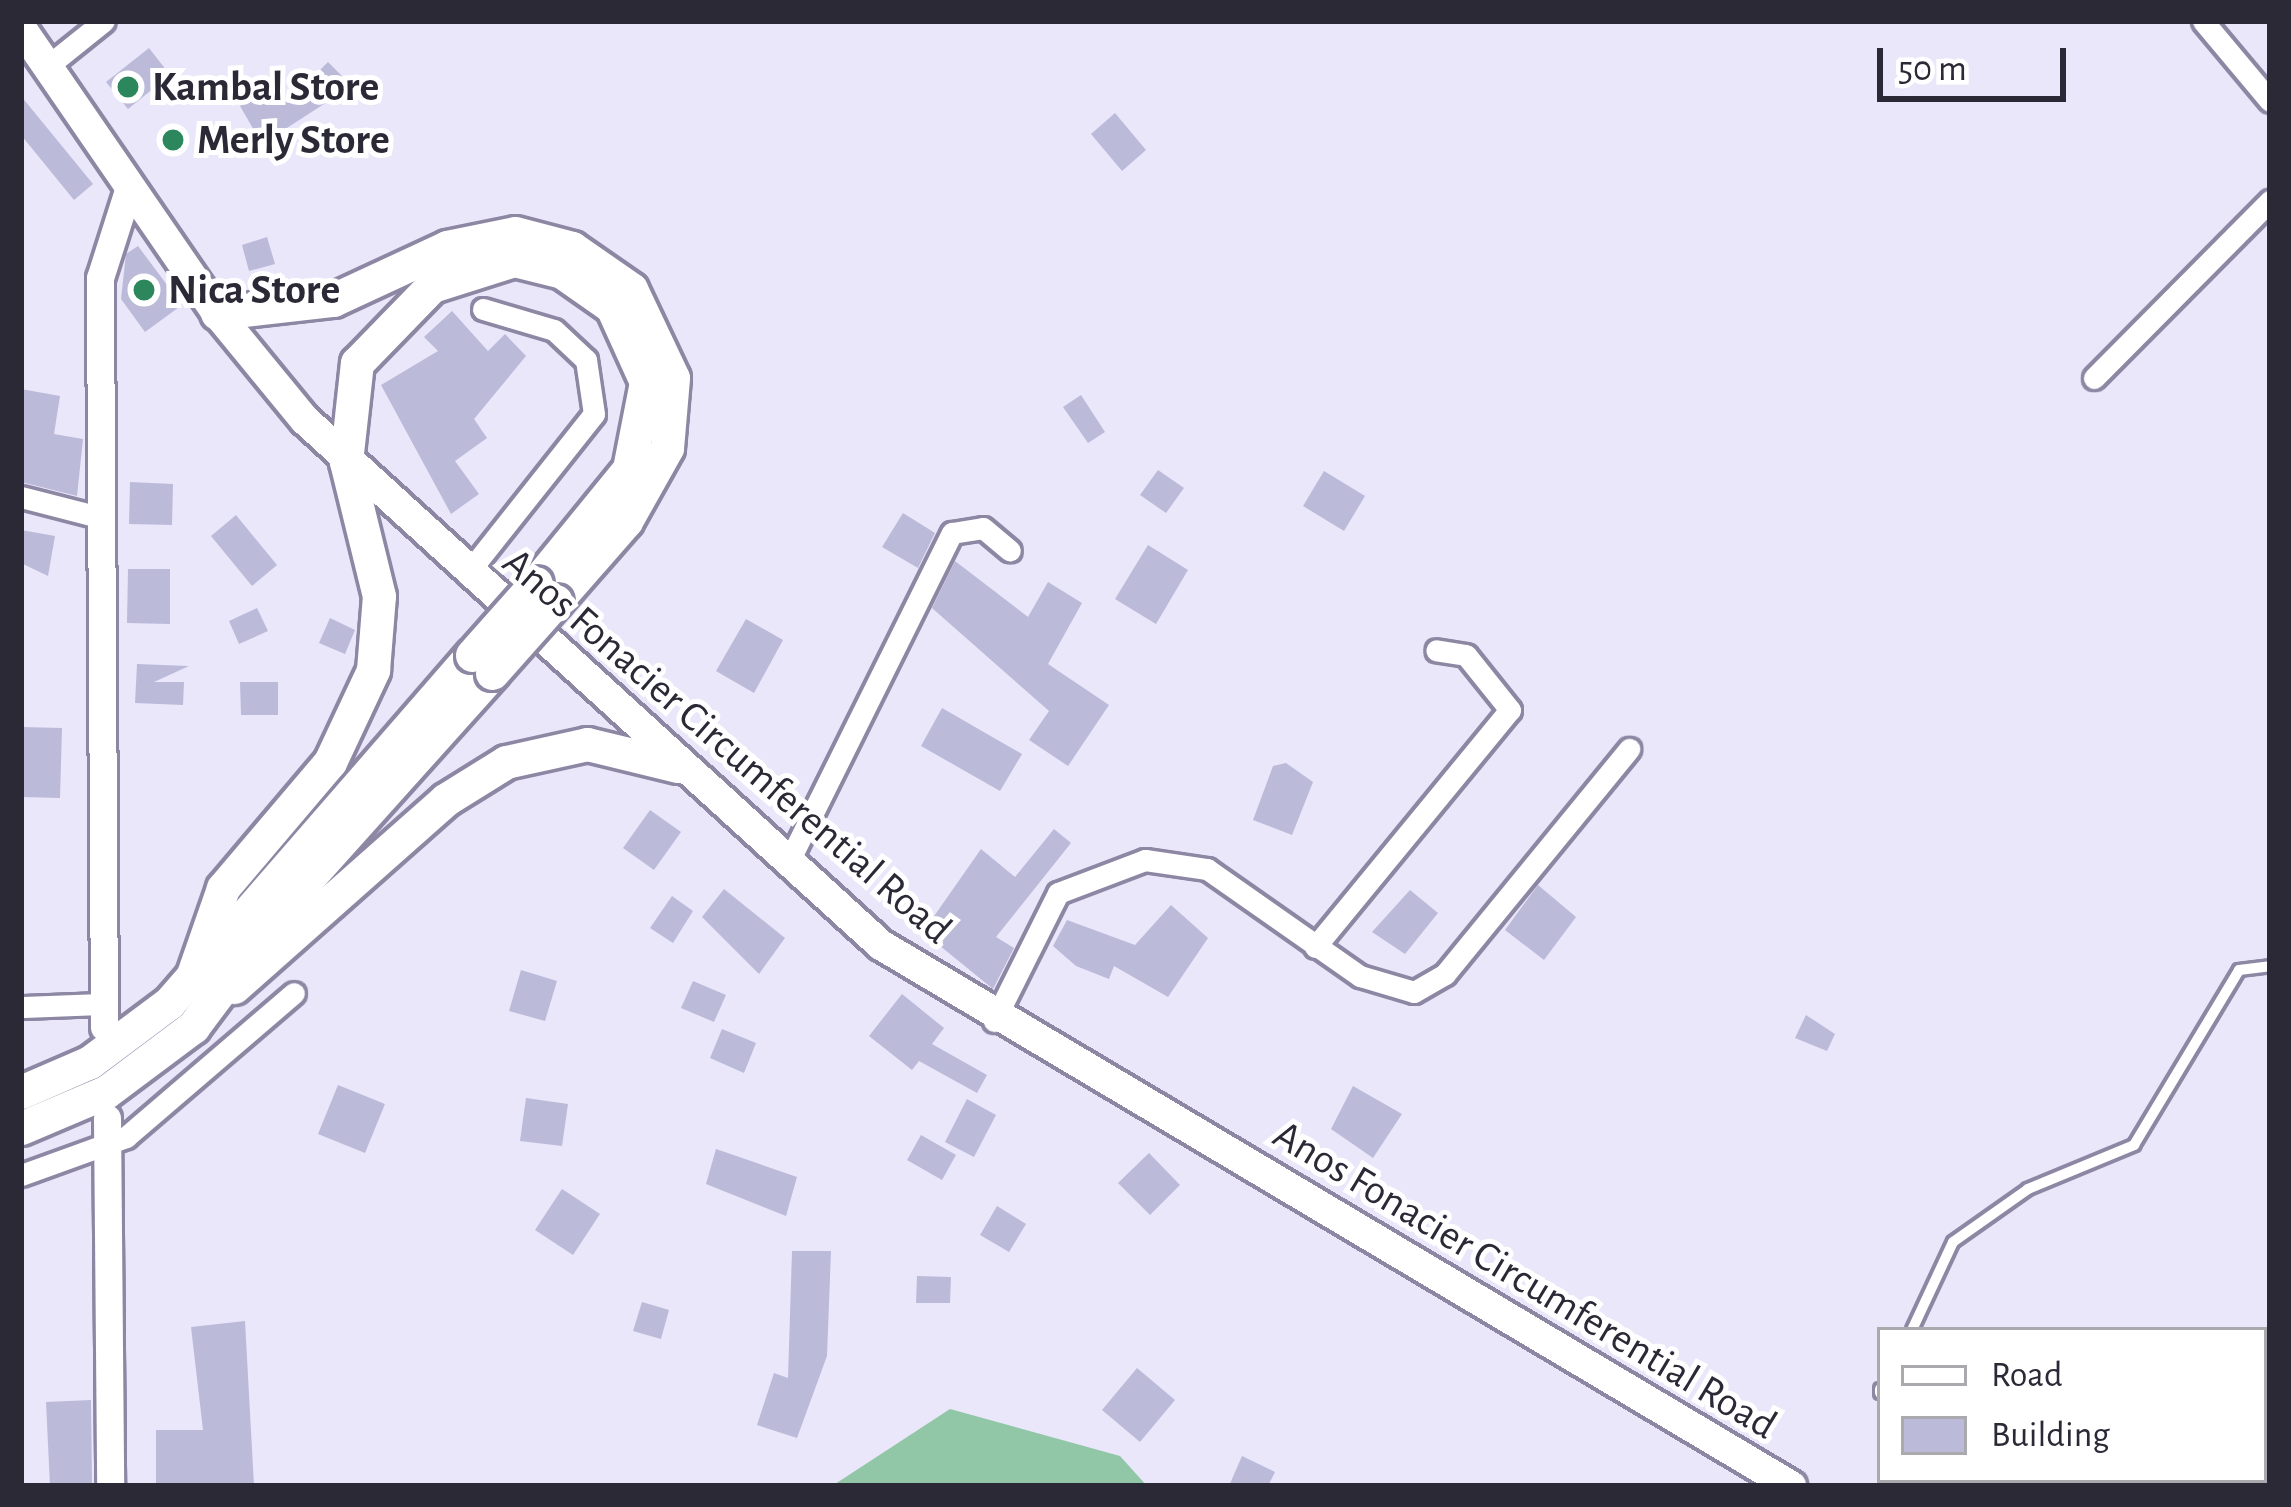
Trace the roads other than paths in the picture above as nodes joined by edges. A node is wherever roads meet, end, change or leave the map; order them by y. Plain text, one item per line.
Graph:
1 (104, 21) edge
2 (2203, 21) edge
3 (21, 28) edge
4 (49, 65) junction
5 (2270, 100) edge
6 (129, 187) junction
7 (2270, 201) edge
8 (425, 274) junction
9 (483, 309) dead end
10 (217, 313) junction
11 (2094, 378) dead end
12 (346, 462) junction
13 (21, 497) edge
14 (103, 518) junction
15 (1010, 551) dead end
16 (467, 574) junction
17 (1436, 650) dead end
18 (1629, 749) dead end
19 (678, 766) junction
20 (788, 865) junction
21 (1315, 947) junction
22 (2270, 966) edge
23 (203, 989) junction
24 (294, 993) dead end
25 (21, 1007) edge
26 (103, 1015) joint
27 (994, 1021) junction
28 (21, 1092) edge
29 (21, 1128) edge
30 (107, 1132) junction
31 (21, 1175) edge
32 (1913, 1327) edge
33 (1749, 1475) edge
34 (110, 1486) edge
35 (1791, 1486) edge

1 - 4 street
2 - 5 street
3 - 4 main road, Anos Fonacier Circumferential Road
4 - 6 main road, Anos Fonacier Circumferential Road
6 - 10 main road, Anos Fonacier Circumferential Road
6 - 14 street
7 - 11 street
8 - 10 main road
8 - 12 main road
8 - 23 main road, bridge
9 - 16 street
10 - 12 main road, Anos Fonacier Circumferential Road
12 - 16 main road, Anos Fonacier Circumferential Road
12 - 23 main road
13 - 14 street
14 - 26 street
15 - 20 street
16 - 19 main road, Anos Fonacier Circumferential Road
17 - 21 street
18 - 21 street
19 - 20 main road, Anos Fonacier Circumferential Road
19 - 23 main road
20 - 27 main road, Anos Fonacier Circumferential Road
21 - 27 street
22 - 32 lane
23 - 28 main road
23 - 29 main road
24 - 30 street
25 - 26 street
27 - 33 main road, Anos Fonacier Circumferential Road
30 - 31 street
30 - 34 street
33 - 35 main road, Anos Fonacier Circumferential Road

